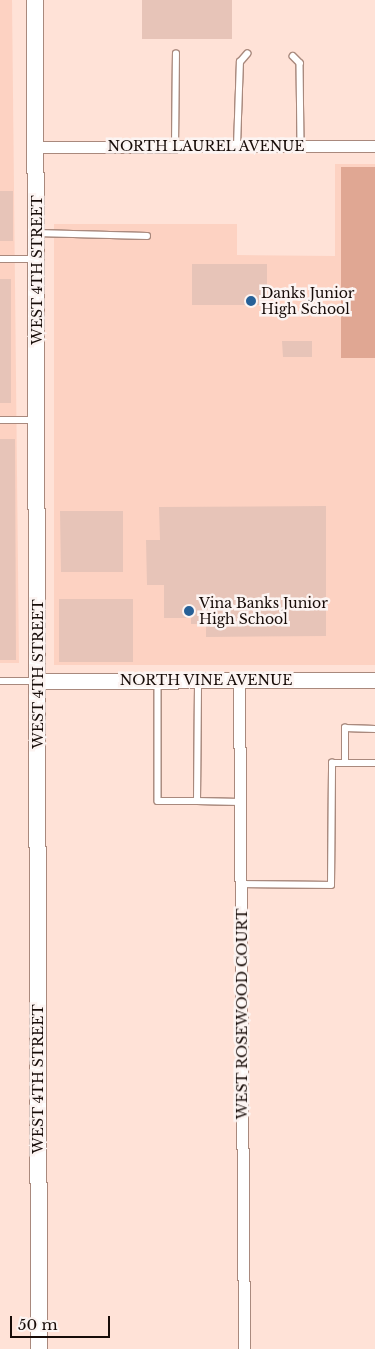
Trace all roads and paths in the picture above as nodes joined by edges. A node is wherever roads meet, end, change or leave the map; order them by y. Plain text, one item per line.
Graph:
1 (35, 0) edge
2 (176, 54) dead end
3 (247, 54) dead end
4 (293, 56) dead end
5 (175, 146) junction
6 (237, 146) junction
7 (301, 146) junction
8 (375, 146) edge
9 (36, 147) junction
10 (36, 233) junction
11 (147, 236) dead end
12 (0, 259) edge
13 (36, 259) junction
14 (0, 420) edge
15 (37, 420) junction
16 (198, 679) junction
17 (239, 679) junction
18 (158, 680) junction
19 (375, 680) edge
20 (0, 681) edge
21 (38, 681) junction
22 (375, 729) edge
23 (345, 763) junction
24 (375, 763) edge
25 (197, 802) junction
26 (240, 802) junction
27 (241, 884) junction
28 (39, 1349) edge
29 (244, 1349) edge

1 - 9 main road, WEST 4TH STREET
2 - 5 lane
3 - 6 lane
4 - 7 lane
5 - 6 street, NORTH LAUREL AVENUE
5 - 9 street, NORTH LAUREL AVENUE
6 - 7 street, NORTH LAUREL AVENUE
7 - 8 street, NORTH LAUREL AVENUE
9 - 10 main road, WEST 4TH STREET
10 - 11 lane
10 - 13 main road, WEST 4TH STREET
12 - 13 lane
13 - 15 main road, WEST 4TH STREET
14 - 15 lane
15 - 21 main road, WEST 4TH STREET
16 - 17 street, NORTH VINE AVENUE
16 - 18 street, NORTH VINE AVENUE
16 - 25 lane
17 - 19 street, NORTH VINE AVENUE
17 - 26 street, WEST ROSEWOOD COURT
18 - 21 street, NORTH VINE AVENUE
18 - 25 lane
20 - 21 lane
21 - 28 main road, WEST 4TH STREET
22 - 23 lane
23 - 24 lane
23 - 27 lane
25 - 26 lane
26 - 27 street, WEST ROSEWOOD COURT
27 - 29 street, WEST ROSEWOOD COURT

